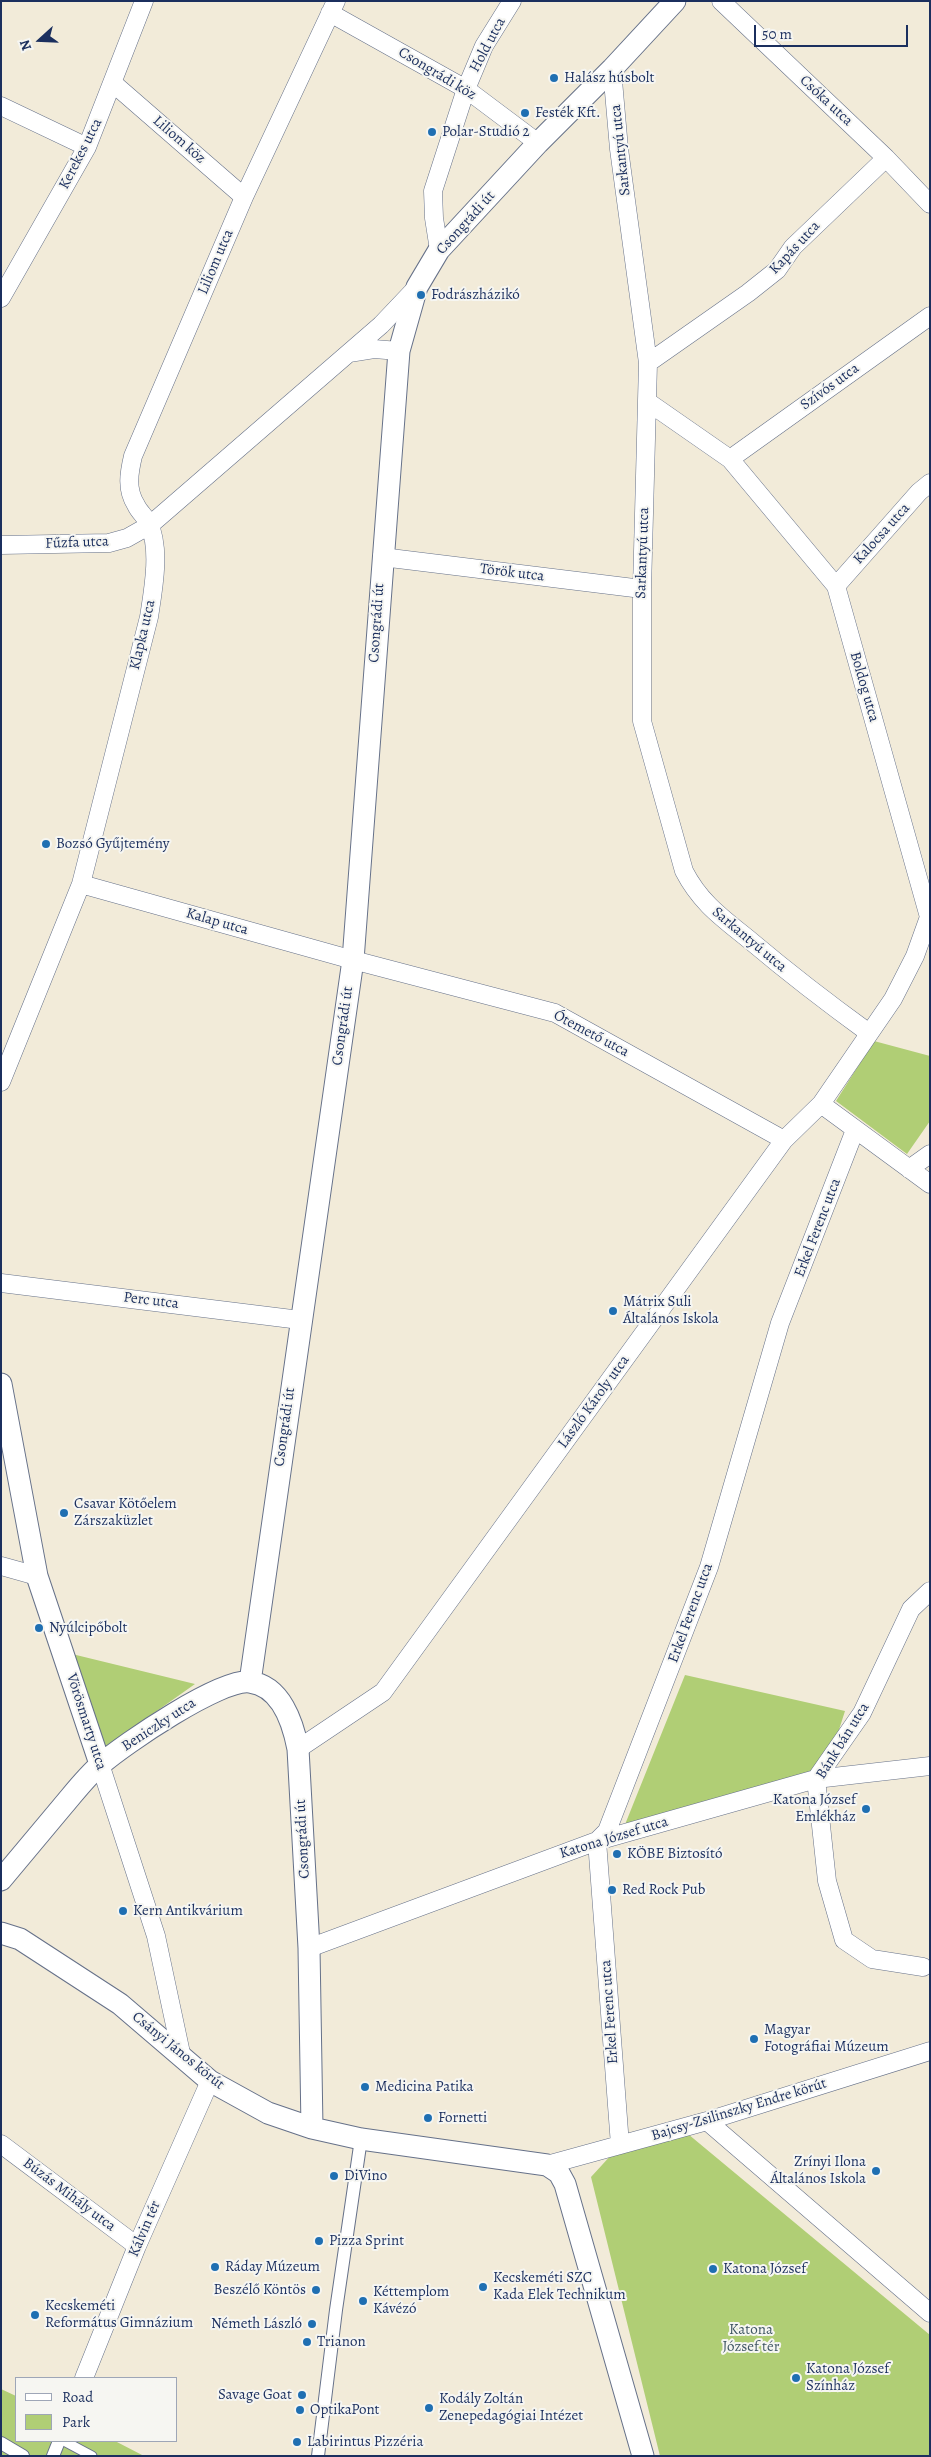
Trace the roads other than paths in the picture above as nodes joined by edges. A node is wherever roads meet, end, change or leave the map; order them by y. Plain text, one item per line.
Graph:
1 (144, 1) edge
2 (512, 1) edge
3 (675, 1) edge
4 (721, 1) edge
5 (333, 7) edge
6 (612, 69) junction
7 (114, 84) junction
8 (466, 89) junction
9 (1, 106) edge
10 (538, 143) junction
11 (87, 147) junction
12 (886, 158) junction
13 (244, 197) junction
14 (930, 204) edge
15 (439, 250) junction
16 (417, 287) junction
17 (1, 298) edge
18 (930, 316) edge
19 (399, 351) junction
20 (348, 354) junction
21 (648, 363) junction
22 (648, 402) junction
23 (730, 459) junction
24 (930, 483) edge
25 (150, 525) junction
26 (1, 545) edge
27 (382, 557) junction
28 (836, 586) junction
29 (642, 590) junction
30 (81, 884) junction
31 (353, 960) junction
32 (869, 1033) junction
33 (1, 1082) edge
34 (821, 1104) junction
35 (855, 1130) junction
36 (784, 1140) junction
37 (930, 1154) edge
38 (909, 1169) junction
39 (930, 1184) edge
40 (1, 1283) edge
41 (300, 1320) junction
42 (1, 1384) edge
43 (1, 1566) edge
44 (37, 1576) junction
45 (930, 1590) edge
46 (250, 1682) junction
47 (298, 1749) junction
48 (100, 1764) junction
49 (930, 1766) edge
50 (816, 1780) junction
51 (597, 1841) junction
52 (1, 1880) edge
53 (1, 1933) edge
54 (309, 1948) junction
55 (923, 1967) dead end
56 (930, 2051) edge
57 (182, 2058) junction
58 (210, 2081) junction
59 (707, 2121) junction
60 (312, 2128) junction
61 (361, 2139) junction
62 (1, 2144) edge
63 (620, 2145) junction
64 (547, 2165) junction
65 (137, 2246) junction
66 (930, 2313) edge
67 (84, 2377) edge
68 (59, 2442) edge
69 (66, 2442) edge
70 (1, 2443) edge
71 (23, 2456) edge
72 (53, 2456) edge
73 (92, 2456) edge
74 (318, 2456) edge
75 (643, 2456) edge

1 - 7 street, Kerekes utca
2 - 8 street, Hold utca
3 - 6 street, Csongrádi út
4 - 12 street, Csóka utca
5 - 8 street, Csongrádi köz
5 - 13 street, Liliom utca
6 - 10 street, Csongrádi út
6 - 21 street, Sarkantyú utca
7 - 11 street, Kerekes utca
7 - 13 street, Liliom köz
8 - 10 street, Csongrádi köz
8 - 15 street, Hold utca
9 - 11 street
10 - 15 street, Csongrádi út
11 - 17 street, Kerekes utca
12 - 14 street, Csóka utca
12 - 21 street, Kapás utca
13 - 25 street, Liliom utca
15 - 16 street, Csongrádi út
16 - 19 street, Csongrádi út
16 - 20 street
18 - 23 street, Szívós utca
19 - 20 street
19 - 27 street, Csongrádi út
20 - 25 street
21 - 22 street, Sarkantyú utca
22 - 23 street, Boldog utca
22 - 29 street, Sarkantyú utca
23 - 28 street, Boldog utca
24 - 28 street, Kalocsa utca
25 - 26 street, Fűzfa utca
25 - 30 street, Klapka utca
27 - 29 street, Török utca
27 - 31 street, Csongrádi út
28 - 32 street, Boldog utca
29 - 32 street, Sarkantyú utca
30 - 31 street, Kalap utca
30 - 33 street, Klapka utca
31 - 36 street, Ótemető utca
31 - 41 street, Csongrádi út
32 - 34 street, László Károly utca
34 - 35 street
34 - 36 street, László Károly utca
35 - 38 street
35 - 51 street, Erkel Ferenc utca
36 - 47 street, László Károly utca
37 - 38 street
38 - 39 street
40 - 41 street, Perc utca
41 - 46 street, Csongrádi út
42 - 44 street, Vörösmarty utca
43 - 44 street
44 - 48 street, Vörösmarty utca
45 - 50 street, Bánk bán utca
46 - 47 street, Csongrádi út
46 - 48 street, Beniczky utca
47 - 54 street, Csongrádi út
48 - 52 street, Beniczky utca
48 - 57 street, Vörösmarty utca
49 - 50 street, Katona József utca
50 - 51 street, Katona József utca
50 - 55 street, Bánk bán utca
51 - 54 street, Katona József utca
51 - 63 street, Erkel Ferenc utca
53 - 57 street, Csányi János körút
54 - 60 street, Csongrádi út
56 - 59 street, Bajcsy-Zsilinszky Endre körút
57 - 58 street, Csányi János körút
58 - 60 street, Csányi János körút
58 - 65 street, Kálvin tér
59 - 63 street, Bajcsy-Zsilinszky Endre körút
59 - 66 street
60 - 61 street, Csányi János körút
61 - 64 street, Csányi János körút
61 - 74 street
62 - 65 street, Búzás Mihály utca
63 - 64 street, Bajcsy-Zsilinszky Endre körút
64 - 75 street
65 - 67 street, Kálvin tér
68 - 72 street
69 - 73 lane
70 - 71 street

